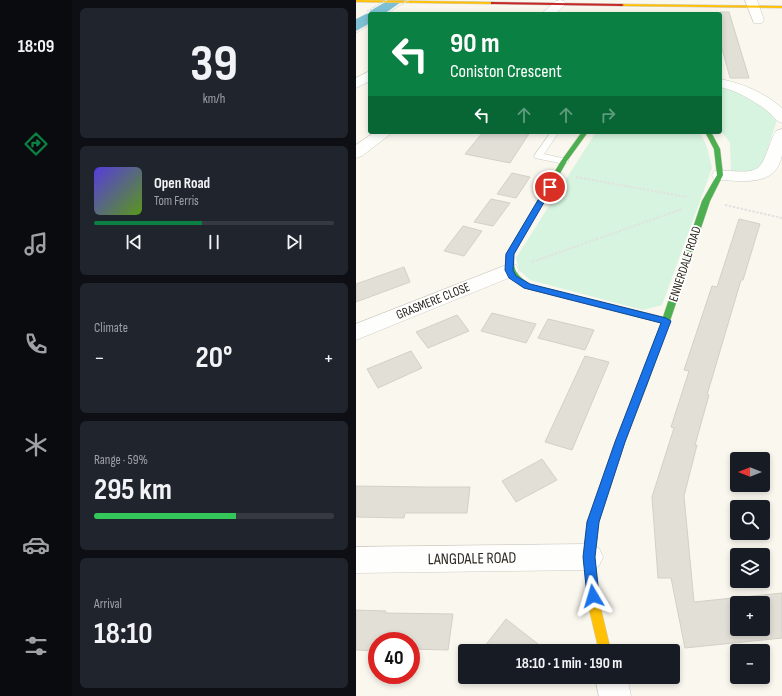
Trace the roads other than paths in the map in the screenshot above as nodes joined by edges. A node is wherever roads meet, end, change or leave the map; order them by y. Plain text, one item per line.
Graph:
1 (356, 1) edge
2 (752, 3) edge
3 (560, 4) junction
4 (782, 7) edge
5 (549, 12) edge
6 (758, 20) dead end
7 (722, 83) edge
8 (782, 118) edge
9 (382, 134) edge
10 (554, 134) edge
11 (583, 134) edge
12 (709, 134) edge
13 (782, 134) edge
14 (356, 152) edge
15 (564, 161) junction
16 (720, 175) junction
17 (509, 270) junction
18 (666, 321) junction
19 (356, 332) edge
20 (589, 557) junction
21 (356, 560) edge
22 (603, 644) edge
23 (612, 684) edge
24 (615, 696) edge

1 - 3 street
2 - 3 street
2 - 4 street
2 - 6 street
3 - 5 street
7 - 8 street
9 - 14 street
10 - 15 lane
11 - 15 street
12 - 16 street
13 - 16 street
15 - 17 street
16 - 18 street, ENNERDALE ROAD
17 - 18 street
17 - 19 street, GRASMERE CLOSE
18 - 20 street, ENNERDALE ROAD
20 - 21 street, LANGDALE ROAD
20 - 22 street, ENNERDALE ROAD
23 - 24 street

